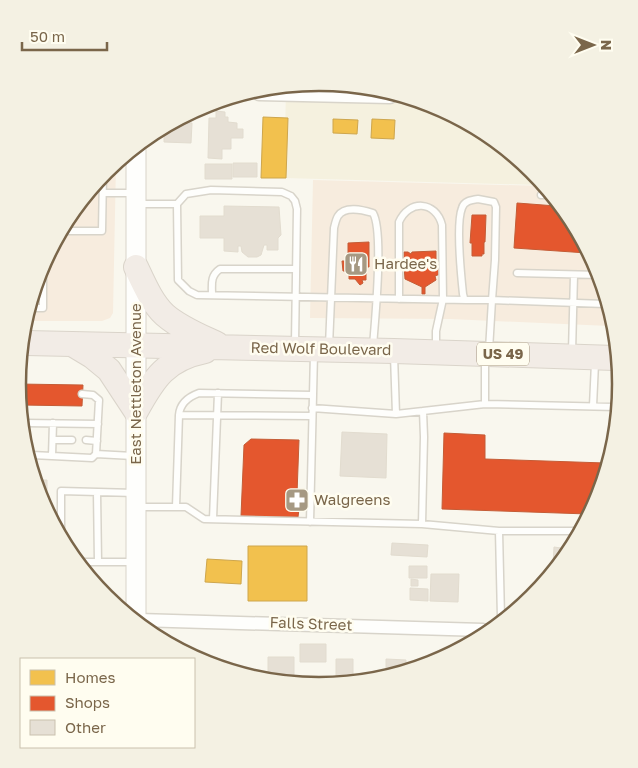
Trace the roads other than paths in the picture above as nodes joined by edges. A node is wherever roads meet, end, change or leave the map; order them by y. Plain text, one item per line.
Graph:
1 (278, 94) edge
2 (374, 97) edge
3 (136, 156) edge
4 (103, 187) edge
5 (103, 193) junction
6 (136, 198) junction
7 (177, 204) junction
8 (70, 231) edge
9 (136, 267) junction
10 (296, 268) junction
11 (516, 272) dead end
12 (574, 274) junction
13 (590, 275) edge
14 (43, 287) edge
15 (212, 295) junction
16 (296, 297) junction
17 (331, 297) junction
18 (376, 298) junction
19 (399, 299) junction
20 (443, 299) junction
21 (467, 300) junction
22 (492, 300) junction
23 (572, 302) junction
24 (601, 304) edge
25 (36, 308) edge
26 (29, 343) edge
27 (72, 344) junction
28 (136, 345) junction
29 (223, 347) junction
30 (312, 349) junction
31 (384, 351) junction
32 (436, 352) junction
33 (487, 354) junction
34 (572, 356) junction
35 (605, 357) edge
36 (218, 393) junction
37 (82, 394) dead end
38 (312, 395) junction
39 (485, 404) junction
40 (593, 406) junction
41 (611, 407) edge
42 (312, 408) junction
43 (136, 411) junction
44 (422, 411) junction
45 (396, 414) junction
46 (180, 415) junction
47 (218, 415) junction
48 (312, 416) junction
49 (29, 423) edge
50 (53, 423) junction
51 (98, 424) junction
52 (53, 440) junction
53 (72, 440) dead end
54 (86, 440) dead end
55 (97, 441) junction
56 (96, 454) junction
57 (35, 455) edge
58 (52, 456) junction
59 (136, 456) junction
60 (97, 492) junction
61 (136, 500) junction
62 (176, 507) junction
63 (213, 519) junction
64 (310, 522) junction
65 (62, 524) edge
66 (422, 524) junction
67 (499, 531) junction
68 (572, 531) edge
69 (87, 562) edge
70 (98, 562) junction
71 (136, 562) junction
72 (136, 612) edge
73 (501, 613) edge
74 (147, 620) edge
75 (478, 630) edge

1 - 2 street
3 - 6 main road, East Nettleton Avenue
4 - 5 lane
5 - 6 lane
5 - 8 lane
6 - 7 lane
6 - 9 main road, East Nettleton Avenue
7 - 10 lane
7 - 15 lane
9 - 28 main road, East Nettleton Avenue
9 - 29 highway
10 - 15 lane
10 - 16 lane
11 - 12 lane
12 - 13 lane
12 - 23 lane
14 - 25 lane
15 - 16 lane
16 - 17 lane
16 - 30 lane
17 - 18 lane
17 - 18 lane
17 - 30 lane
18 - 19 lane
18 - 31 lane
19 - 20 lane
19 - 20 lane
20 - 21 lane
20 - 32 lane
21 - 22 lane
21 - 22 lane
22 - 23 lane
22 - 33 lane
23 - 24 lane
23 - 34 lane
26 - 27 highway, Red Wolf Boulevard / US 49
27 - 28 highway, Red Wolf Boulevard / US 49
27 - 43 highway
28 - 29 highway, Red Wolf Boulevard / US 49
28 - 43 main road, East Nettleton Avenue
29 - 30 highway, Red Wolf Boulevard / US 49
29 - 43 highway
30 - 31 highway, Red Wolf Boulevard / US 49
30 - 38 lane
31 - 32 highway, Red Wolf Boulevard / US 49
31 - 45 lane
32 - 33 highway, Red Wolf Boulevard / US 49
33 - 34 highway, Red Wolf Boulevard / US 49
33 - 39 lane
34 - 35 highway, Red Wolf Boulevard / US 49
35 - 40 lane
36 - 38 lane
36 - 46 lane
36 - 47 lane
37 - 51 lane
38 - 42 lane
39 - 40 lane
39 - 44 lane
40 - 41 lane
42 - 45 lane
42 - 48 lane
43 - 59 main road, East Nettleton Avenue
44 - 45 lane
44 - 66 lane
46 - 47 lane
46 - 62 lane
47 - 48 lane
47 - 63 lane
48 - 64 lane
49 - 50 lane
50 - 51 lane
50 - 52 lane
51 - 55 lane
52 - 53 lane
52 - 58 lane
54 - 55 lane
55 - 56 lane
56 - 58 lane
56 - 59 lane
57 - 58 lane
59 - 61 main road, East Nettleton Avenue
60 - 61 lane
60 - 65 lane
60 - 70 lane
61 - 62 lane
61 - 71 main road, East Nettleton Avenue
62 - 63 lane
63 - 64 lane
64 - 66 lane
66 - 67 lane
67 - 68 lane
67 - 73 lane
69 - 70 lane
70 - 71 lane
71 - 72 main road, East Nettleton Avenue
74 - 75 street, Falls Street

